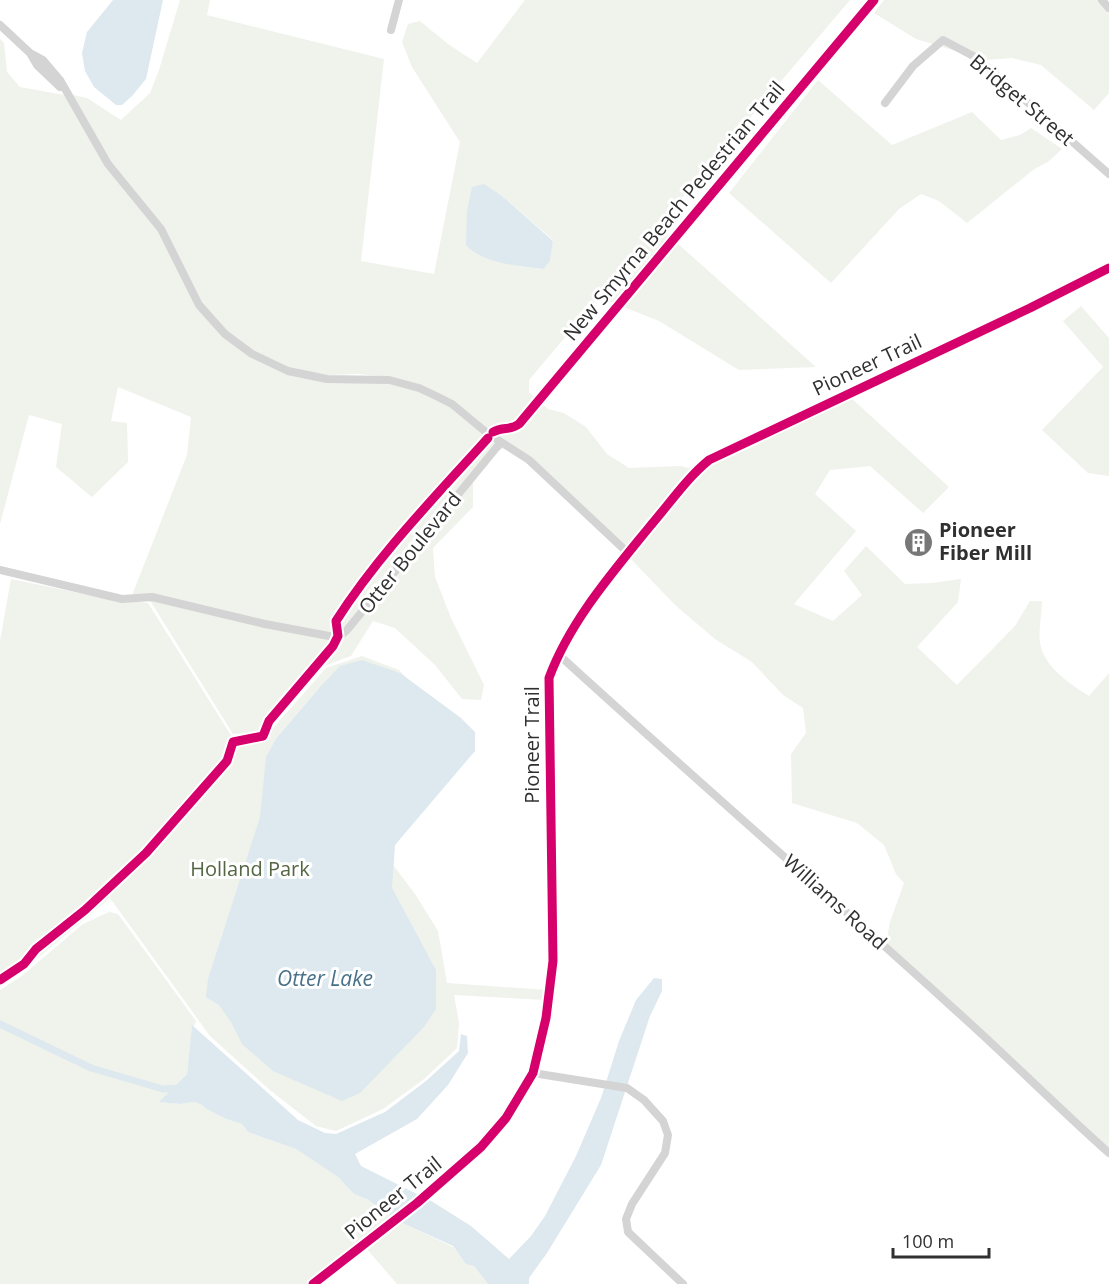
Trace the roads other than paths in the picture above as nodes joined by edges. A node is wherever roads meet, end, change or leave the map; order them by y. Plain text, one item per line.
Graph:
1 (399, 0) edge
2 (1102, 0) edge
3 (1109, 8) edge
4 (0, 25) edge
5 (391, 30) dead end
6 (885, 103) dead end
7 (1109, 174) edge
8 (1109, 268) edge
9 (501, 442) junction
10 (628, 553) junction
11 (0, 570) edge
12 (558, 654) junction
13 (533, 1073) junction
14 (1109, 1153) edge
15 (313, 1284) edge
16 (683, 1284) edge

1 - 5 street
2 - 3 street
4 - 9 street
6 - 7 street, Bridget Street
8 - 10 street, Pioneer Trail
9 - 10 street
9 - 11 street, Otter Boulevard
10 - 12 street, Pioneer Trail
12 - 13 street, Pioneer Trail
12 - 14 street, Williams Road
13 - 15 street, Pioneer Trail
13 - 16 street

